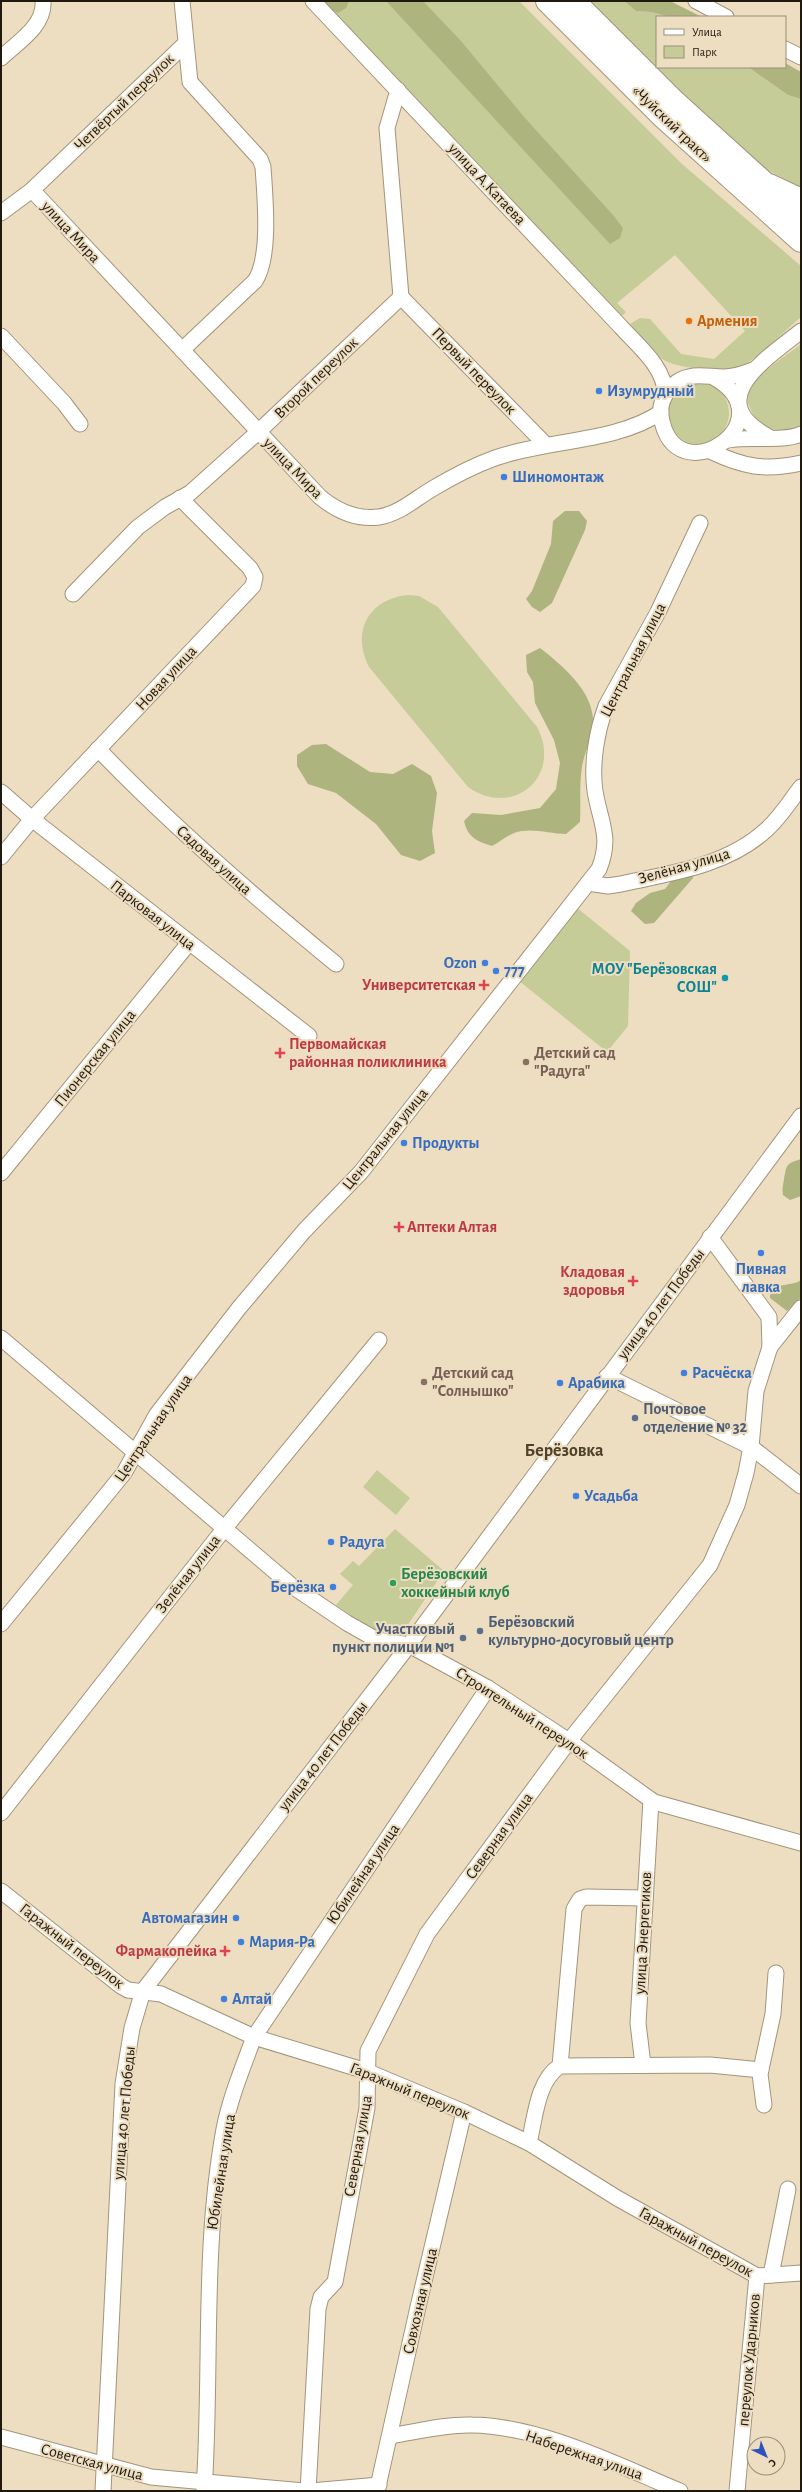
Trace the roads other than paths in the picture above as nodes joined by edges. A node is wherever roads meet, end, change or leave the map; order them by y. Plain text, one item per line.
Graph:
1 (43, 1) edge
2 (182, 1) edge
3 (314, 1) edge
4 (547, 1) edge
5 (574, 1) edge
6 (696, 1) edge
7 (724, 16) edge
8 (185, 44) junction
9 (786, 49) edge
10 (801, 57) edge
11 (1, 58) edge
12 (398, 90) junction
13 (752, 173) junction
14 (32, 190) junction
15 (801, 196) edge
16 (1, 213) edge
17 (801, 216) edge
18 (801, 241) edge
19 (401, 296) junction
20 (801, 331) edge
21 (1, 336) edge
22 (182, 350) junction
23 (658, 370) junction
24 (753, 370) junction
25 (686, 377) junction
26 (713, 377) junction
27 (665, 395) junction
28 (738, 405) junction
29 (660, 412) junction
30 (80, 424) dead end
31 (637, 427) junction
32 (258, 432) junction
33 (801, 434) edge
34 (769, 437) junction
35 (671, 440) junction
36 (728, 440) junction
37 (546, 445) junction
38 (710, 451) junction
39 (801, 463) edge
40 (180, 498) junction
41 (700, 523) dead end
42 (73, 594) dead end
43 (98, 749) junction
44 (801, 787) edge
45 (1, 792) edge
46 (32, 820) junction
47 (1, 857) edge
48 (588, 883) junction
49 (189, 943) junction
50 (336, 964) dead end
51 (309, 1036) dead end
52 (801, 1116) edge
53 (1, 1173) edge
54 (710, 1237) junction
55 (801, 1308) edge
56 (380, 1340) dead end
57 (3, 1342) edge
58 (770, 1347) junction
59 (607, 1376) junction
60 (751, 1447) junction
61 (137, 1454) junction
62 (801, 1486) edge
63 (224, 1529) junction
64 (1, 1624) edge
65 (409, 1645) junction
66 (488, 1688) junction
67 (569, 1741) junction
68 (651, 1800) junction
69 (1, 1813) edge
70 (801, 1843) edge
71 (1, 1891) edge
72 (645, 1898) junction
73 (776, 1973) dead end
74 (143, 1991) junction
75 (254, 2037) junction
76 (643, 2065) junction
77 (560, 2066) junction
78 (761, 2070) junction
79 (366, 2071) junction
80 (764, 2105) dead end
81 (464, 2112) junction
82 (530, 2143) junction
83 (788, 2189) dead end
84 (801, 2273) edge
85 (764, 2276) junction
86 (390, 2436) junction
87 (1, 2437) edge
88 (105, 2466) junction
89 (204, 2487) edge
90 (378, 2488) edge
91 (103, 2491) edge
92 (304, 2491) edge
93 (309, 2491) edge
94 (680, 2491) edge
95 (737, 2491) edge

1 - 11 street
2 - 8 street, Четвёртый переулок
3 - 12 street, улица А.Катаева
4 - 18 highway, «Чуйский тракт»
5 - 13 highway, «Чуйский тракт»
6 - 7 street
8 - 14 street, Четвёртый переулок
8 - 22 street
9 - 10 street
12 - 19 street
12 - 23 street, улица А.Катаева
13 - 15 street
13 - 17 highway, «Чуйский тракт»
14 - 16 street, Четвёртый переулок
14 - 22 street, улица Мира
19 - 32 street, Второй переулок
19 - 37 street, Первый переулок
20 - 24 street
21 - 30 street
22 - 32 street, улица Мира
23 - 25 street
23 - 27 street
24 - 26 street
24 - 28 street
25 - 26 street
25 - 27 street
26 - 28 street
27 - 29 street
28 - 34 street
28 - 36 street
29 - 31 street, улица Мира
29 - 35 street
31 - 35 street, улица Мира
31 - 37 street, улица Мира
32 - 37 street, улица Мира
32 - 40 street, Второй переулок
33 - 34 street
34 - 36 street
35 - 38 street
36 - 38 street
38 - 39 street
40 - 42 street, Второй переулок
40 - 43 street, Новая улица
41 - 48 street, Центральная улица
43 - 46 street, Новая улица
43 - 50 street, Садовая улица
44 - 48 street, Зелёная улица
45 - 46 street, Парковая улица
46 - 47 street, Новая улица
46 - 49 street, Парковая улица
48 - 61 street, Центральная улица
49 - 51 street, Парковая улица
49 - 53 street, Пионерская улица
52 - 54 street, улица 40 лет Победы
54 - 58 street, Северная улица
54 - 59 street, улица 40 лет Победы
55 - 58 street
56 - 63 street, Зелёная улица
57 - 61 street, Строительный переулок
58 - 60 street, Северная улица
59 - 60 street
59 - 65 street, улица 40 лет Победы
60 - 62 street
60 - 67 street, Северная улица
61 - 63 street, Строительный переулок
61 - 64 street, Центральная улица
63 - 65 street, Строительный переулок
63 - 69 street, Зелёная улица
65 - 66 street, Строительный переулок
65 - 74 street, улица 40 лет Победы
66 - 67 street, Строительный переулок
66 - 75 street, Юбилейная улица
67 - 68 street, Строительный переулок
67 - 79 street, Северная улица
68 - 70 street, Строительный переулок
68 - 72 street, улица Энергетиков
71 - 74 street, Гаражный переулок
72 - 76 street, улица Энергетиков
72 - 77 street
73 - 78 street
74 - 75 street, Гаражный переулок
74 - 88 street, улица 40 лет Победы
75 - 79 street, Гаражный переулок
75 - 89 street, Юбилейная улица
76 - 77 street
76 - 78 street
77 - 82 street
78 - 80 street
79 - 81 street, Гаражный переулок
79 - 93 street, Северная улица
81 - 82 street, Гаражный переулок
81 - 86 street, Совхозная улица
82 - 85 street, Гаражный переулок
83 - 85 street, переулок Ударников
84 - 85 street, Гаражный переулок
85 - 95 street, переулок Ударников
86 - 90 street, Совхозная улица
86 - 94 street, Набережная улица
87 - 88 street, Советская улица
88 - 89 street, Советская улица
88 - 91 street, улица 40 лет Победы
89 - 92 street, Советская улица
90 - 93 street

